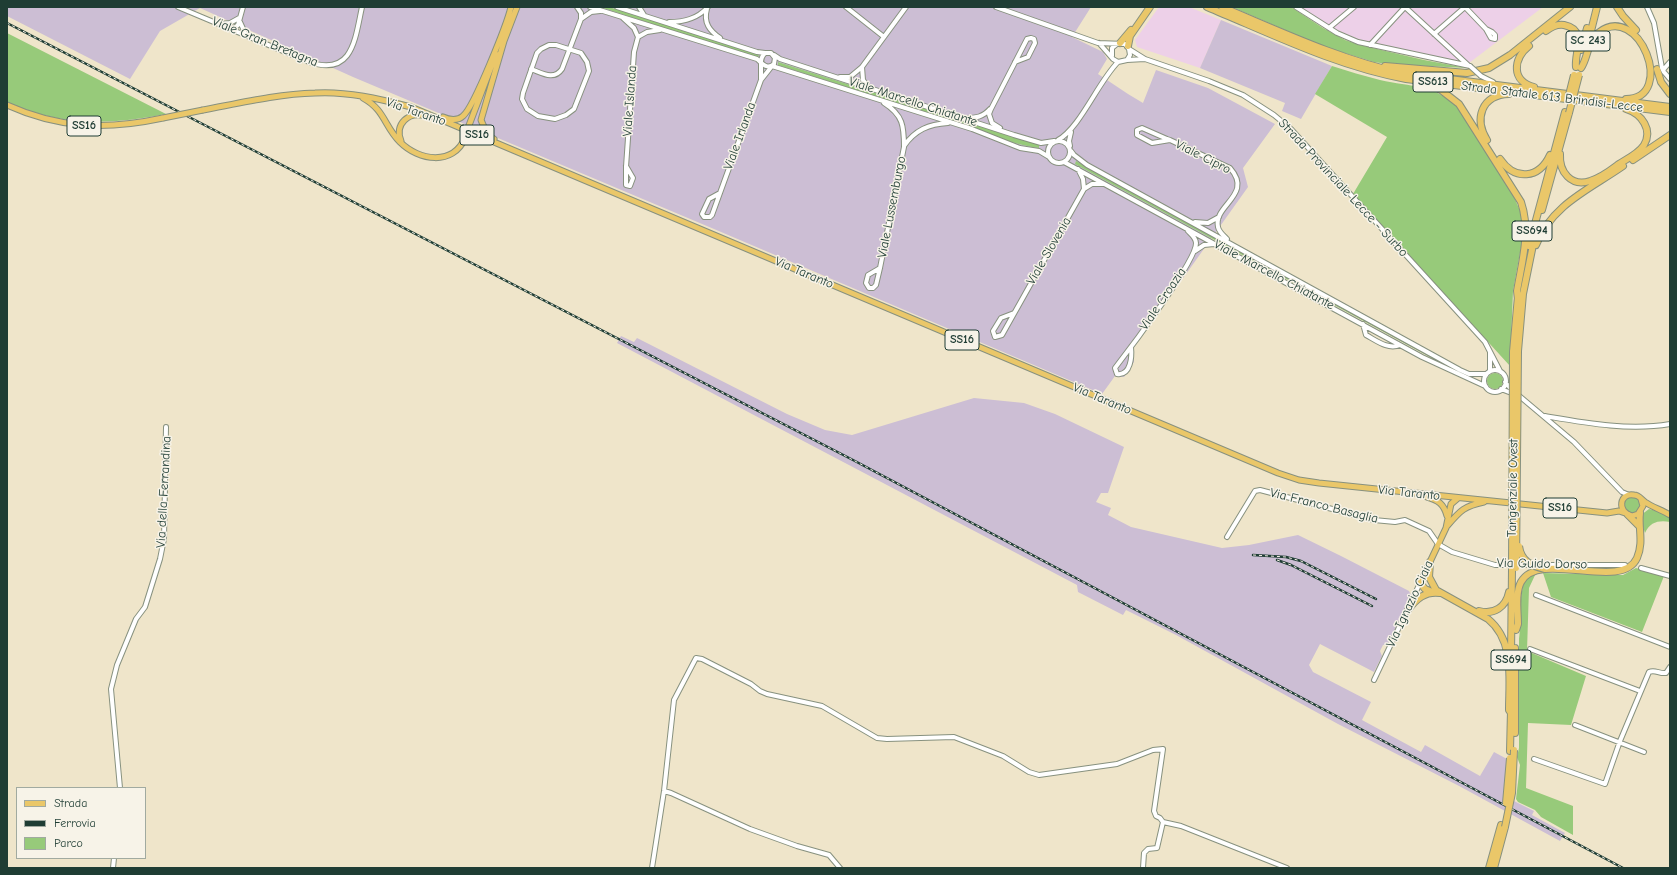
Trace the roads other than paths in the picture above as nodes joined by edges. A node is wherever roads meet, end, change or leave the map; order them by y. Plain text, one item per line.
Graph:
1 (178, 7) edge
2 (243, 7) edge
3 (362, 7) edge
4 (511, 7) edge
5 (517, 7) edge
6 (577, 7) edge
7 (590, 7) edge
8 (617, 7) edge
9 (632, 7) edge
10 (640, 7) edge
11 (846, 7) edge
12 (906, 7) edge
13 (996, 7) edge
14 (1146, 7) edge
15 (1150, 7) edge
16 (1200, 7) edge
17 (1207, 7) edge
18 (1296, 7) edge
19 (1354, 7) edge
20 (1405, 7) edge
21 (1465, 7) edge
22 (1570, 7) edge
23 (1593, 7) edge
24 (1597, 7) edge
25 (1617, 7) edge
26 (1647, 7) edge
27 (707, 8) edge
28 (623, 9) junction
29 (1221, 10) edge
30 (603, 11) junction
31 (620, 16) junction
32 (644, 16) junction
33 (239, 18) junction
34 (581, 19) junction
35 (664, 22) junction
36 (218, 24) junction
37 (1329, 28) junction
38 (1486, 29) dead end
39 (232, 30) junction
40 (662, 30) junction
41 (1434, 34) junction
42 (246, 36) junction
43 (638, 37) junction
44 (884, 38) junction
45 (502, 41) junction
46 (724, 41) junction
47 (1098, 43) junction
48 (1118, 44) junction
49 (1370, 45) junction
50 (1128, 48) junction
51 (570, 50) junction
52 (1326, 51) junction
53 (765, 53) junction
54 (774, 55) junction
55 (1113, 58) junction
56 (1145, 59) junction
57 (1127, 60) junction
58 (761, 62) junction
59 (1015, 62) junction
60 (1118, 62) junction
61 (1670, 62) edge
62 (772, 66) junction
63 (1470, 66) junction
64 (862, 67) junction
65 (1578, 68) junction
66 (531, 69) junction
67 (1663, 70) junction
68 (1110, 71) junction
69 (1381, 74) junction
70 (832, 76) junction
71 (1669, 79) edge
72 (761, 80) junction
73 (1516, 88) junction
74 (870, 89) junction
75 (1561, 93) junction
76 (1670, 94) edge
77 (358, 96) junction
78 (1551, 97) junction
79 (1587, 99) junction
80 (877, 100) junction
81 (7, 105) edge
82 (410, 107) junction
83 (1670, 107) edge
84 (990, 109) junction
85 (1670, 112) edge
86 (1567, 113) joint
87 (961, 118) junction
88 (439, 119) junction
89 (951, 123) junction
90 (1563, 124) junction
91 (1073, 127) junction
92 (1014, 135) junction
93 (1670, 135) edge
94 (1170, 140) junction
95 (1056, 141) junction
96 (402, 144) junction
97 (904, 147) junction
98 (1070, 149) junction
99 (516, 151) junction
100 (1049, 157) junction
101 (1064, 162) junction
102 (626, 166) dead end
103 (1078, 169) junction
104 (1108, 185) junction
105 (1084, 189) junction
106 (720, 193) junction
107 (1219, 216) junction
108 (1191, 221) junction
109 (1183, 226) junction
110 (1228, 241) junction
111 (1217, 245) junction
112 (1195, 251) junction
113 (880, 268) junction
114 (1524, 285) junction
115 (1518, 300) junction
116 (1014, 313) junction
117 (1363, 324) junction
118 (1400, 345) junction
119 (1131, 347) junction
120 (1490, 350) junction
121 (1516, 351) junction
122 (1500, 371) junction
123 (1488, 372) junction
124 (1505, 382) junction
125 (1485, 386) junction
126 (1501, 389) junction
127 (1522, 397) junction
128 (1545, 416) junction
129 (1563, 419) junction
130 (1670, 424) edge
131 (166, 427) dead end
132 (1560, 430) junction
133 (1616, 486) junction
134 (1419, 494) junction
135 (1630, 495) junction
136 (1458, 498) junction
137 (1641, 499) junction
138 (1489, 500) junction
139 (1622, 503) junction
140 (1517, 508) junction
141 (1660, 509) junction
142 (1459, 511) junction
143 (1598, 512) junction
144 (1640, 512) junction
145 (1627, 514) junction
146 (1670, 515) edge
147 (1448, 519) junction
148 (1640, 527) junction
149 (1446, 528) junction
150 (1227, 538) dead end
151 (1438, 544) junction
152 (1430, 562) junction
153 (1626, 565) dead end
154 (1641, 568) dead end
155 (1513, 569) junction
156 (1545, 569) junction
157 (1670, 576) edge
158 (1420, 583) junction
159 (1433, 590) junction
160 (1536, 595) dead end
161 (1472, 609) junction
162 (1408, 610) junction
163 (1516, 630) junction
164 (1670, 647) edge
165 (1530, 648) dead end
166 (1670, 667) edge
167 (1374, 680) dead end
168 (1640, 691) junction
169 (1511, 713) junction
170 (1575, 725) dead end
171 (1620, 741) junction
172 (1512, 750) junction
173 (1644, 752) dead end
174 (1534, 760) dead end
175 (120, 787) edge
176 (664, 791) junction
177 (1163, 822) junction
178 (1503, 826) junction
179 (652, 868) edge
180 (840, 868) edge
181 (1143, 868) edge
182 (1287, 868) edge
183 (1489, 868) edge
184 (1494, 868) edge

1 - 36 street, Viale Gran Bretagna
2 - 33 street
3 - 42 street, Viale Gran Bretagna
4 - 45 main road
5 - 45 main road
6 - 34 street
7 - 30 street, Viale Marcello Chiatante
8 - 28 street, Viale Marcello Chiatante
9 - 28 street
10 - 32 street
11 - 44 street
12 - 44 street
13 - 47 street
14 - 48 highway
15 - 50 highway
16 - 29 highway
17 - 29 highway, Strada Statale 613 Brindisi-Lecce / SS613
18 - 37 street
19 - 37 street
20 - 41 street
20 - 49 street
21 - 38 street
21 - 41 street
22 - 52 highway
23 - 65 highway, SC 243
24 - 65 highway, SC 243
25 - 76 highway
26 - 67 street
27 - 35 street
27 - 46 street
28 - 32 street, Viale Marcello Chiatante
29 - 52 highway, Strada Statale 613 Brindisi-Lecce / SS613
29 - 69 highway, Strada Statale 613 Brindisi-Lecce / SS613
30 - 31 street, Viale Marcello Chiatante
30 - 34 street
31 - 40 street, Viale Marcello Chiatante
31 - 43 street
32 - 35 street, Viale Marcello Chiatante
33 - 36 street
33 - 39 street
33 - 42 street
34 - 51 street
35 - 46 street, Viale Marcello Chiatante
36 - 39 street, Viale Gran Bretagna
37 - 49 street
39 - 42 street, Viale Gran Bretagna
40 - 43 street
40 - 58 street, Viale Marcello Chiatante
41 - 63 street
43 - 102 street, Viale Islanda
44 - 64 street
45 - 82 main road
45 - 96 main road, bridge
45 - 99 main road
46 - 53 street, Viale Marcello Chiatante
47 - 48 street
47 - 55 street
48 - 50 street
48 - 55 street
49 - 63 street
50 - 56 street, Strada Provinciale Lecce - Surbo
50 - 57 street
51 - 66 street
51 - 66 street
51 - 66 street
52 - 73 highway, Strada Statale 613 Brindisi-Lecce / SS613
53 - 54 street, Viale Marcello Chiatante
53 - 58 street
54 - 62 street
54 - 70 street, Viale Marcello Chiatante
55 - 60 street
55 - 68 street
56 - 57 street, Strada Provinciale Lecce - Surbo
56 - 120 street, Strada Provinciale Lecce - Surbo
57 - 60 street
58 - 62 street, Viale Marcello Chiatante
58 - 72 street, Viale Irlanda
59 - 59 street
59 - 84 street
60 - 68 street
61 - 67 street
62 - 72 street, Viale Irlanda
62 - 80 street, Viale Marcello Chiatante
63 - 73 street, bridge
64 - 70 street
64 - 74 street
65 - 75 highway
65 - 79 highway
65 - 86 highway, SC 243, bridge
67 - 71 street
68 - 91 street
69 - 78 highway, Strada Statale 613 Brindisi-Lecce / SS613
69 - 115 highway
70 - 74 street, Viale Marcello Chiatante
72 - 106 street, Viale Irlanda
73 - 75 highway, Strada Statale 613 Brindisi-Lecce / SS613
74 - 87 street, Viale Marcello Chiatante
75 - 79 highway, Strada Statale 613 Brindisi-Lecce / SS613
77 - 81 main road, Via Taranto / SS16, bridge
77 - 82 main road, Via Taranto / SS16
77 - 96 main road
78 - 79 highway, Strada Statale 613 Brindisi-Lecce / SS613
78 - 90 highway
79 - 83 highway, Strada Statale 613 Brindisi-Lecce / SS613
79 - 85 highway, Strada Statale 613 Brindisi-Lecce / SS613
79 - 90 highway
80 - 89 street, Viale Marcello Chiatante
80 - 97 street, Viale Lussemburgo
82 - 88 main road, Via Taranto / SS16
84 - 87 street
84 - 92 street
86 - 90 highway, Tangenziale Ovest / SS694
87 - 92 street, Viale Marcello Chiatante
88 - 96 main road
88 - 99 main road, Via Taranto / SS16
89 - 97 street, Viale Lussemburgo
89 - 100 street, Viale Marcello Chiatante
90 - 114 highway, Tangenziale Ovest / SS694
90 - 115 highway, Tangenziale Ovest / SS694
91 - 95 street
91 - 98 street
92 - 95 street, Viale Marcello Chiatante
93 - 114 highway
94 - 94 street, Viale Cipro
94 - 107 street, Viale Cipro
95 - 98 street, Viale Marcello Chiatante
95 - 100 street
97 - 113 street, Viale Lussemburgo
98 - 101 street
98 - 108 street, Viale Marcello Chiatante
99 - 134 main road, Via Taranto / SS16
100 - 101 street, Viale Marcello Chiatante
101 - 103 street, Viale Marcello Chiatante
103 - 104 street, Viale Marcello Chiatante
103 - 105 street
104 - 105 street
104 - 109 street, Viale Marcello Chiatante
105 - 116 street, Viale Slovenia
106 - 106 street, Viale Irlanda
107 - 108 street
107 - 110 street
108 - 110 street, Viale Marcello Chiatante
109 - 111 street, Viale Marcello Chiatante
109 - 112 street
110 - 123 street, Viale Marcello Chiatante
111 - 112 street
111 - 117 street, Viale Marcello Chiatante
112 - 119 street, Viale Croazia
113 - 113 street, Viale Lussemburgo
114 - 121 highway, Tangenziale Ovest / SS694
115 - 121 highway, Tangenziale Ovest / SS694
116 - 116 street, Viale Slovenia
117 - 118 street, Viale Marcello Chiatante
117 - 118 street
118 - 125 street, Viale Marcello Chiatante
119 - 119 street, Viale Croazia
120 - 122 street, Strada Provinciale Lecce - Surbo
120 - 123 street
121 - 140 highway, Tangenziale Ovest / SS694, bridge
121 - 155 highway, Tangenziale Ovest / SS694, bridge
122 - 123 street, Viale Marcello Chiatante
122 - 124 street
123 - 125 street
124 - 126 street
124 - 127 street
125 - 126 street, Viale Marcello Chiatante
126 - 127 street, Viale Marcello Chiatante
127 - 128 street
128 - 129 street
128 - 132 street
129 - 130 street
129 - 132 street
131 - 175 street, Via della Ferrandina
132 - 133 street
133 - 135 street
133 - 139 street
134 - 136 main road, Via Taranto / SS16
134 - 147 main road
135 - 137 main road
135 - 139 main road, Via Taranto
136 - 138 main road, Via Taranto / SS16
136 - 142 main road
136 - 147 main road, Via Ignazio Ciaia
137 - 141 main road
137 - 144 main road
138 - 142 main road
138 - 143 main road, Via Taranto / SS16
139 - 143 main road, Via Taranto
139 - 145 main road
140 - 155 highway, Tangenziale Ovest / SS694, bridge
140 - 156 highway, bridge
141 - 144 main road, Via Taranto
141 - 146 main road
142 - 149 main road, Via Ignazio Ciaia
143 - 145 main road, Via Taranto
144 - 145 main road, Via Taranto
144 - 148 highway
145 - 148 highway
147 - 149 main road, Via Ignazio Ciaia
148 - 156 highway
149 - 151 main road, Via Ignazio Ciaia
150 - 151 street, Via Franco Basaglia
151 - 152 main road, Via Ignazio Ciaia
151 - 153 street, Via Guido Dorso
152 - 158 main road, Via Ignazio Ciaia
152 - 159 highway
154 - 157 street
155 - 161 highway
155 - 163 highway, Tangenziale Ovest / SS694
155 - 169 highway, Tangenziale Ovest / SS694
156 - 163 highway
158 - 159 highway
158 - 162 street, Via Ignazio Ciaia
159 - 161 highway
159 - 162 highway
160 - 164 street
161 - 169 highway
162 - 167 street, Via Ignazio Ciaia
163 - 172 highway, Tangenziale Ovest / SS694
165 - 168 street
166 - 168 street
168 - 171 street
169 - 172 highway, Tangenziale Ovest / SS694
170 - 171 street
171 - 173 street
171 - 174 street
172 - 178 highway, Tangenziale Ovest / SS694, bridge
176 - 177 street
176 - 179 street
176 - 180 street
177 - 181 street
177 - 182 street
178 - 183 highway, Tangenziale Ovest / SS694
178 - 184 highway, Tangenziale Ovest / SS694

